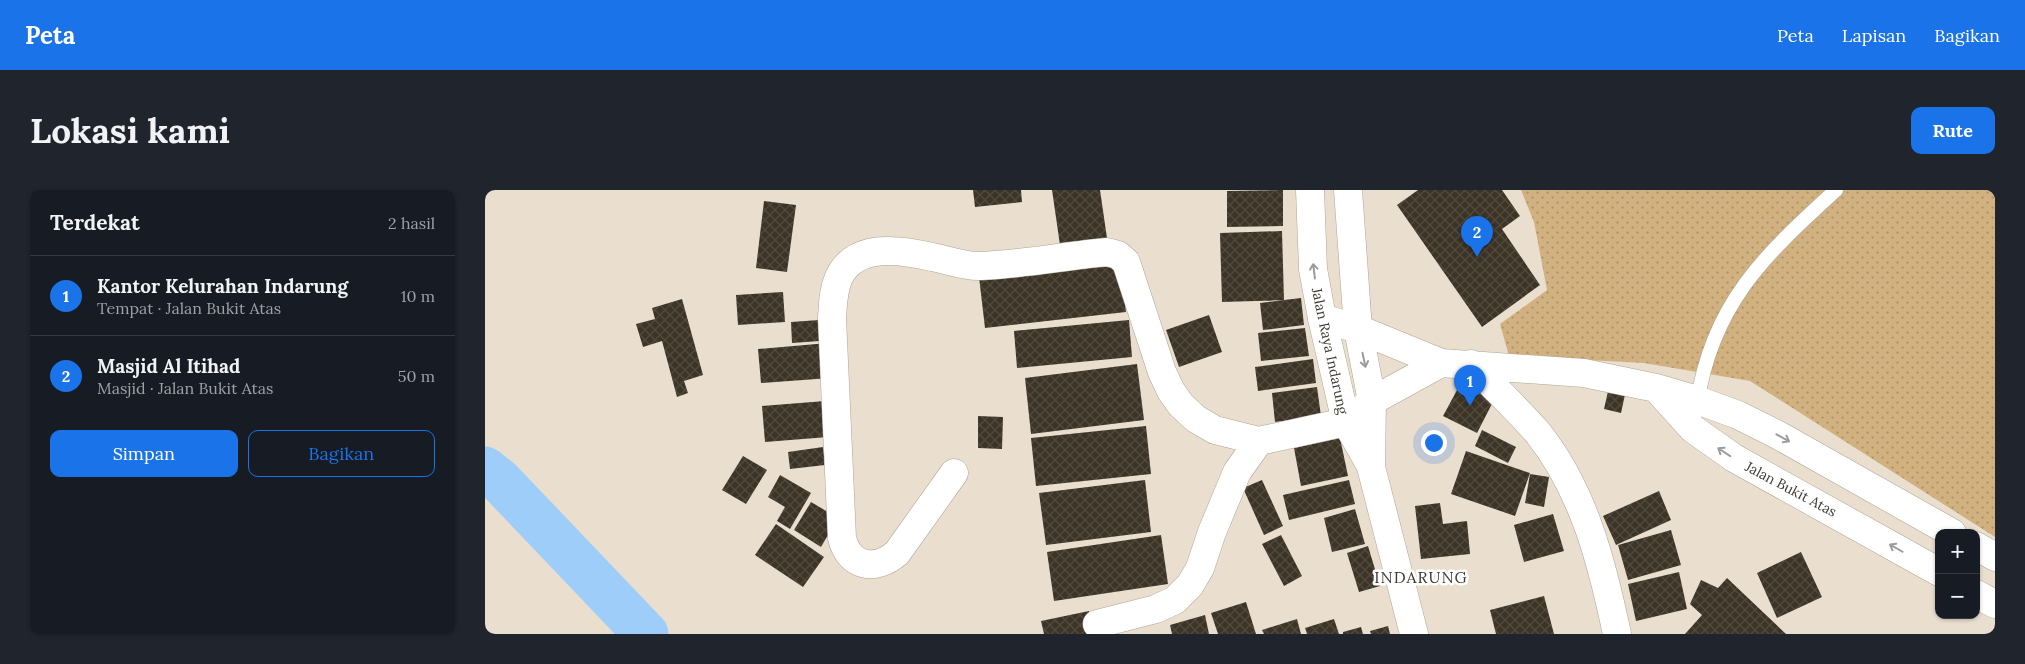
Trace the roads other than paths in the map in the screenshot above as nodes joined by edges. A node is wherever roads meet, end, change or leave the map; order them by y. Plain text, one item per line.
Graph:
1 (1311, 190) edge
2 (1348, 190) edge
3 (1836, 190) edge
4 (1322, 318) junction
5 (1357, 329) junction
6 (1441, 362) junction
7 (1471, 364) junction
8 (1656, 388) junction
9 (1697, 400) junction
10 (1372, 401) junction
11 (1346, 422) junction
12 (1693, 428) junction
13 (1259, 440) junction
14 (1371, 467) junction
15 (954, 473) dead end
16 (1884, 494) junction
17 (1945, 529) edge
18 (1864, 530) junction
19 (1980, 548) edge
20 (1995, 557) edge
21 (1935, 570) edge
22 (1980, 596) edge
23 (1995, 604) edge
24 (1097, 624) dead end
25 (1414, 634) edge
26 (1617, 634) edge

4 -> 1 main road, Jalan Raya Indarung
2 - 5 main road, Jalan Raya Indarung
3 - 9 lane
4 - 5 main road
4 - 11 main road, Jalan Raya Indarung
5 - 6 main road
5 -> 10 main road, Jalan Raya Indarung
6 - 7 main road
6 - 10 main road
7 - 8 main road
7 - 26 main road
8 - 9 main road
8 - 12 main road, Jalan Bukit Atas
9 - 12 lane
9 -> 16 main road
10 - 11 main road
10 - 14 main road, Jalan Raya Indarung
11 - 13 main road
11 - 14 main road, Jalan Raya Indarung
18 -> 12 main road, Jalan Bukit Atas
13 - 15 main road
13 - 24 main road
14 - 25 main road
16 - 17 main road
16 - 18 main road
21 -> 18 main road, Jalan Bukit Atas
19 - 20 main road
22 - 23 main road

